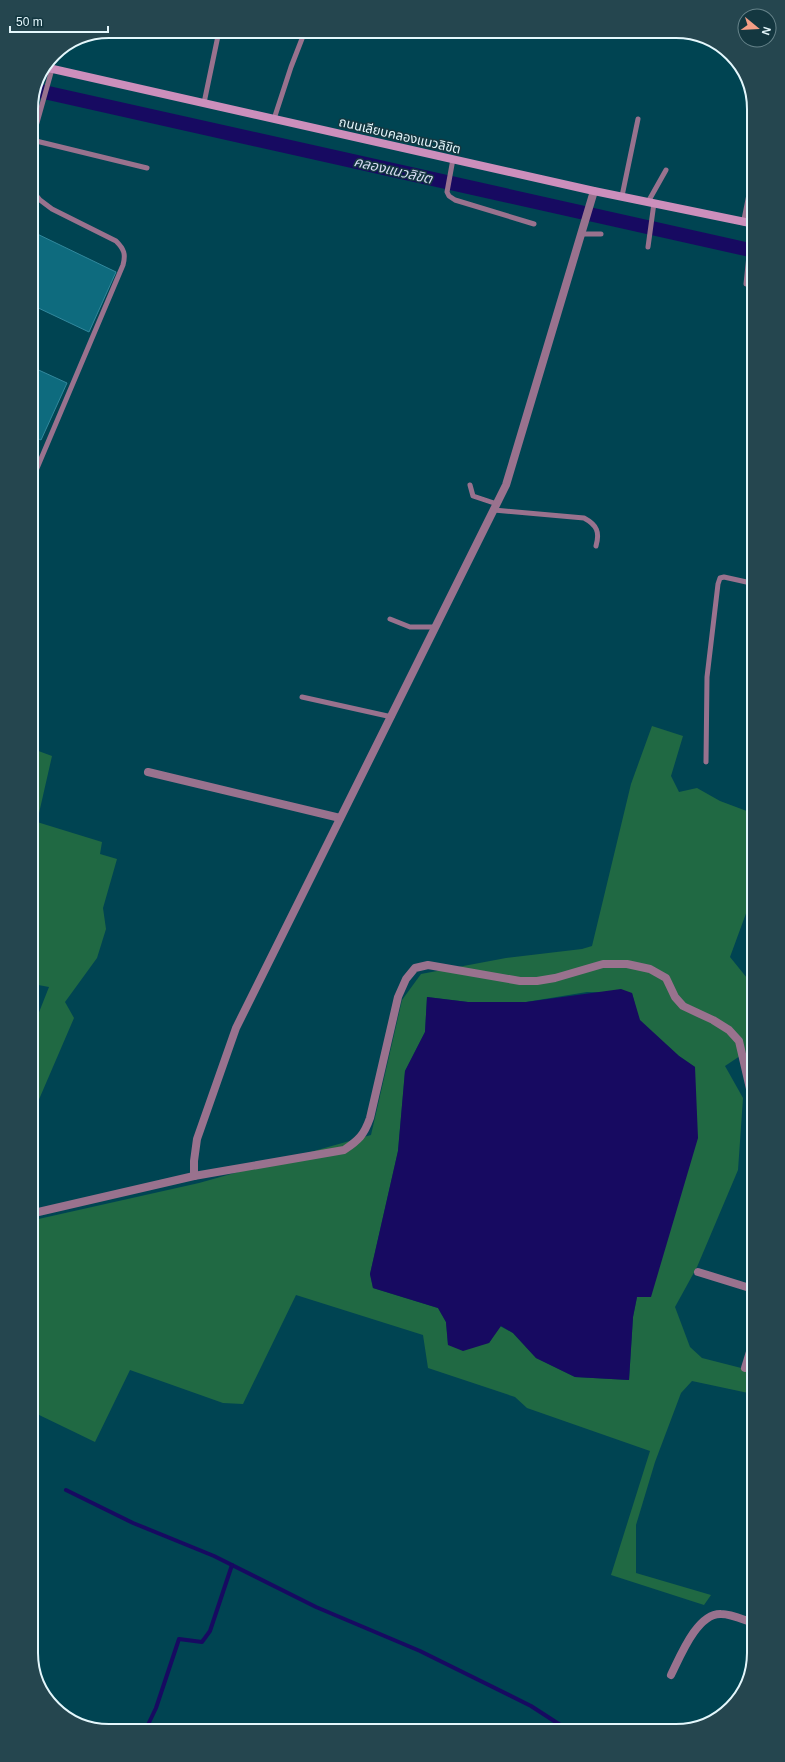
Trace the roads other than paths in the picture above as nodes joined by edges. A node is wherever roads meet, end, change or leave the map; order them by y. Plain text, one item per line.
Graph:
1 (218, 38) edge
2 (302, 38) edge
3 (51, 69) edge
4 (49, 72) edge
5 (204, 103) junction
6 (38, 119) edge
7 (274, 119) junction
8 (638, 119) dead end
9 (38, 143) edge
10 (453, 159) junction
11 (147, 168) dead end
12 (666, 170) dead end
13 (594, 191) junction
14 (622, 196) junction
15 (38, 198) edge
16 (651, 202) junction
17 (747, 223) edge
18 (534, 224) dead end
19 (582, 234) junction
20 (601, 234) dead end
21 (648, 247) dead end
22 (747, 270) edge
23 (746, 284) dead end
24 (38, 466) edge
25 (470, 485) dead end
26 (494, 505) junction
27 (596, 546) dead end
28 (747, 583) edge
29 (390, 619) dead end
30 (435, 627) junction
31 (302, 697) dead end
32 (392, 717) junction
33 (706, 762) dead end
34 (148, 772) dead end
35 (340, 818) junction
36 (747, 1079) edge
37 (194, 1176) junction
38 (38, 1212) edge
39 (698, 1272) dead end
40 (747, 1287) edge
41 (747, 1362) edge
42 (745, 1368) dead end
43 (747, 1621) edge
44 (671, 1675) dead end

1 - 5 lane
2 - 7 lane
3 - 5 street, ถนนเลียบคลองแนวลิขิต
4 - 6 lane
5 - 7 street, ถนนเลียบคลองแนวลิขิต
7 - 10 street, ถนนเลียบคลองแนวลิขิต
8 - 14 lane
9 - 11 lane
10 - 13 street, ถนนเลียบคลองแนวลิขิต
10 - 18 lane
12 - 16 lane
13 - 14 street, ถนนเลียบคลองแนวลิขิต
13 - 19 street
14 - 16 street, ถนนเลียบคลองแนวลิขิต
15 - 24 lane
16 - 17 street, ถนนเลียบคลองแนวลิขิต
16 - 21 lane
19 - 20 lane
19 - 26 street
22 - 23 lane
25 - 26 lane
26 - 27 lane
26 - 30 street
28 - 33 lane
29 - 30 lane
30 - 32 street
31 - 32 lane
32 - 35 street
34 - 35 street
35 - 37 street
36 - 37 street
37 - 38 street
39 - 40 street
41 - 42 street
43 - 44 street

